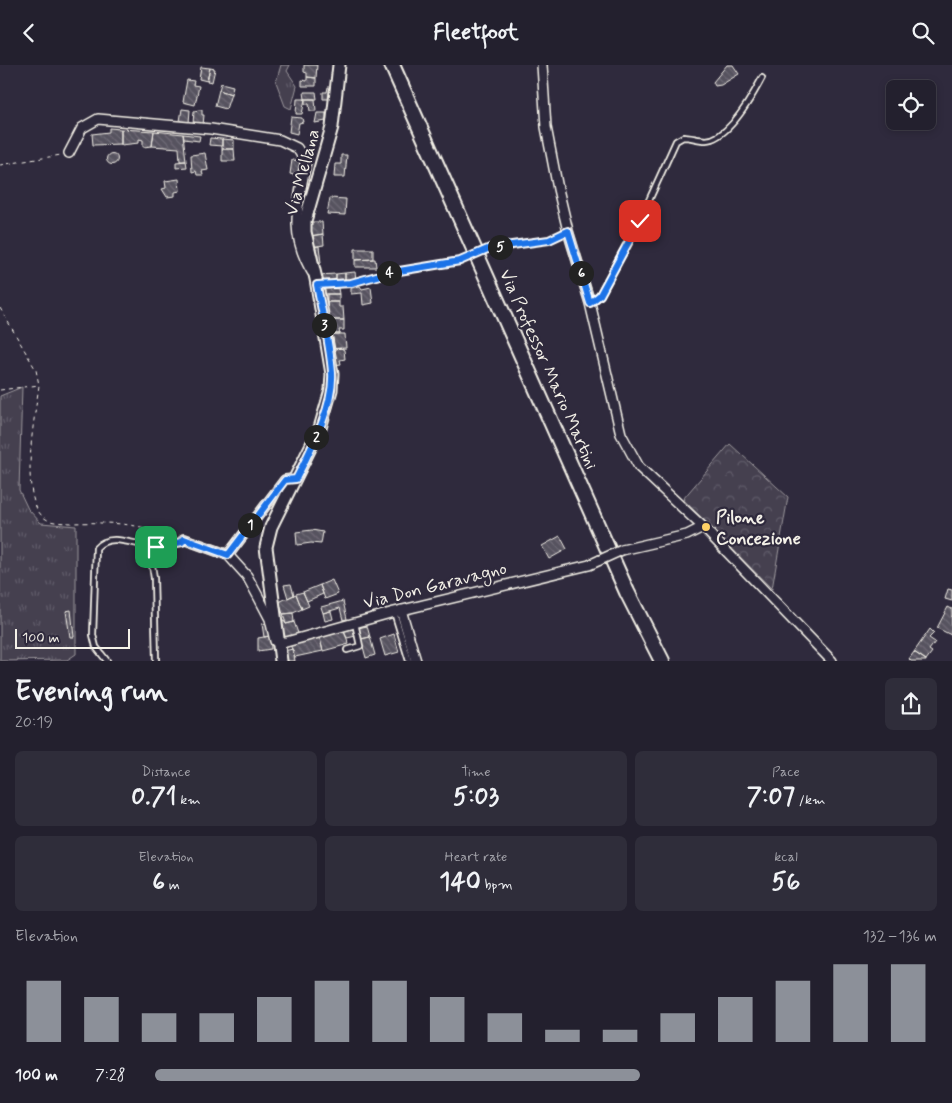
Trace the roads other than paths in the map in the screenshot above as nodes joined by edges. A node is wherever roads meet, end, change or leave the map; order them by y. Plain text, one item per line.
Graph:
1 (339, 65) edge
2 (392, 65) edge
3 (542, 65) edge
4 (762, 78) dead end
5 (69, 153) road end
6 (317, 282) junction
7 (590, 303) junction
8 (296, 479) junction
9 (703, 527) junction
10 (184, 539) joint
11 (149, 546) junction
12 (228, 555) junction
13 (398, 611) junction
14 (355, 623) junction
15 (279, 644) junction
16 (347, 649) dead end
17 (107, 661) edge
18 (156, 661) edge
19 (280, 661) edge
20 (409, 661) edge
21 (416, 661) edge
22 (662, 661) edge
23 (832, 661) edge

1 - 6 street, Via Mellana
2 - 22 main road, Via Professor Mario Martini
3 - 7 street
4 - 7 lane
5 - 6 street
6 - 8 street, Via Mellana
7 - 9 street
8 - 12 street
8 - 15 street, Via Mellana
9 - 13 street, Via Don Garavagno, bridge
9 - 23 street
10 - 11 lane
10 - 12 street
11 - 17 lane
11 - 18 lane
12 - 15 street
13 - 14 street, Via Don Garavagno
13 - 20 lane
13 - 21 street
14 - 15 street, Via Don Garavagno
14 - 16 lane
15 - 19 street, Via Mellana

